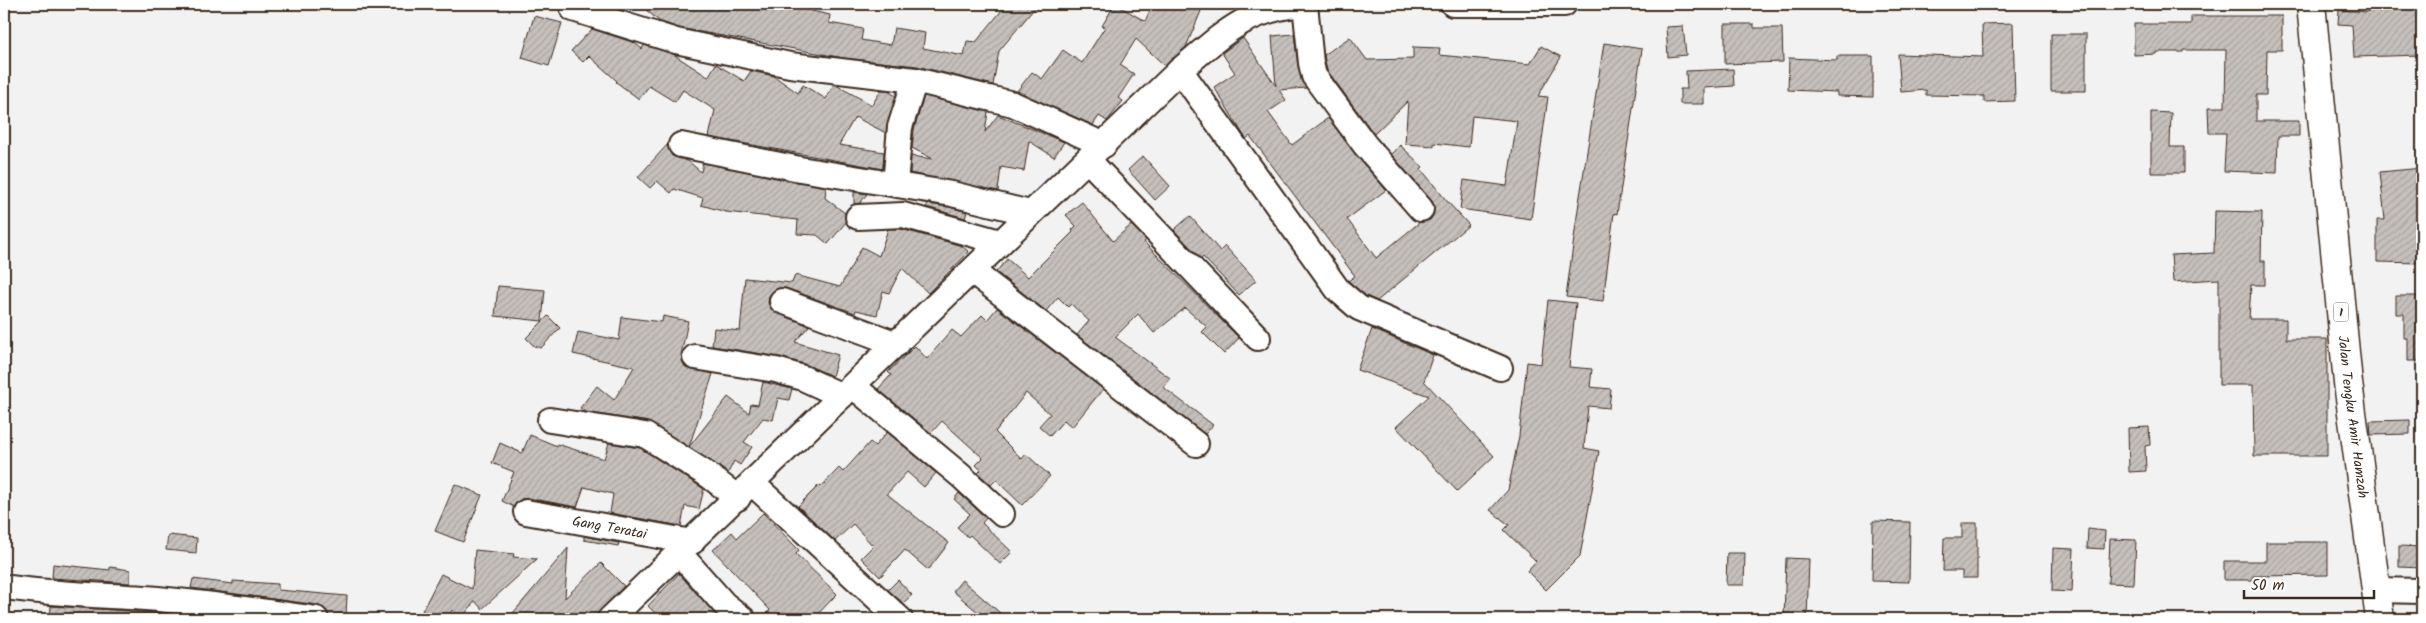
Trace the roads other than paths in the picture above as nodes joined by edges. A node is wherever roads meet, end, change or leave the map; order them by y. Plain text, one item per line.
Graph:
1 (1305, 4) edge
2 (1453, 4) edge
3 (1505, 4) edge
4 (1564, 4) edge
5 (2311, 4) edge
6 (573, 9) dead end
7 (1180, 70) junction
8 (915, 80) junction
9 (681, 145) dead end
10 (1096, 152) junction
11 (895, 184) junction
12 (1421, 209) dead end
13 (1030, 213) junction
14 (858, 217) dead end
15 (1000, 242) junction
16 (972, 271) junction
17 (782, 302) dead end
18 (1258, 338) dead end
19 (897, 344) junction
20 (695, 357) dead end
21 (1500, 368) dead end
22 (847, 391) junction
23 (550, 420) dead end
24 (1196, 444) dead end
25 (745, 491) junction
26 (526, 512) dead end
27 (1002, 514) dead end
28 (686, 548) junction
29 (4, 588) edge
30 (2376, 590) junction
31 (2422, 591) edge
32 (614, 618) edge
33 (316, 619) edge
34 (744, 619) edge
35 (900, 619) edge
36 (2380, 619) edge

1 - 7 street
1 - 12 street
2 - 3 street
3 - 4 street
5 - 30 highway, Jalan Tengku Amir Hamzah / 1
6 - 8 street
7 - 10 street
7 - 21 street
8 - 10 street
8 - 11 street
9 - 11 street
10 - 13 street
10 - 18 street
11 - 13 street
13 - 15 street
14 - 15 street
15 - 16 street
16 - 19 street
16 - 24 street
17 - 19 street
19 - 22 street
20 - 22 street
22 - 25 street
22 - 27 street
23 - 25 street
25 - 28 street
25 - 35 street
26 - 28 street, Gang Teratai
28 - 32 street
28 - 34 street
29 - 33 street
30 - 31 street
30 - 36 highway, Jalan Tengku Amir Hamzah / 1

